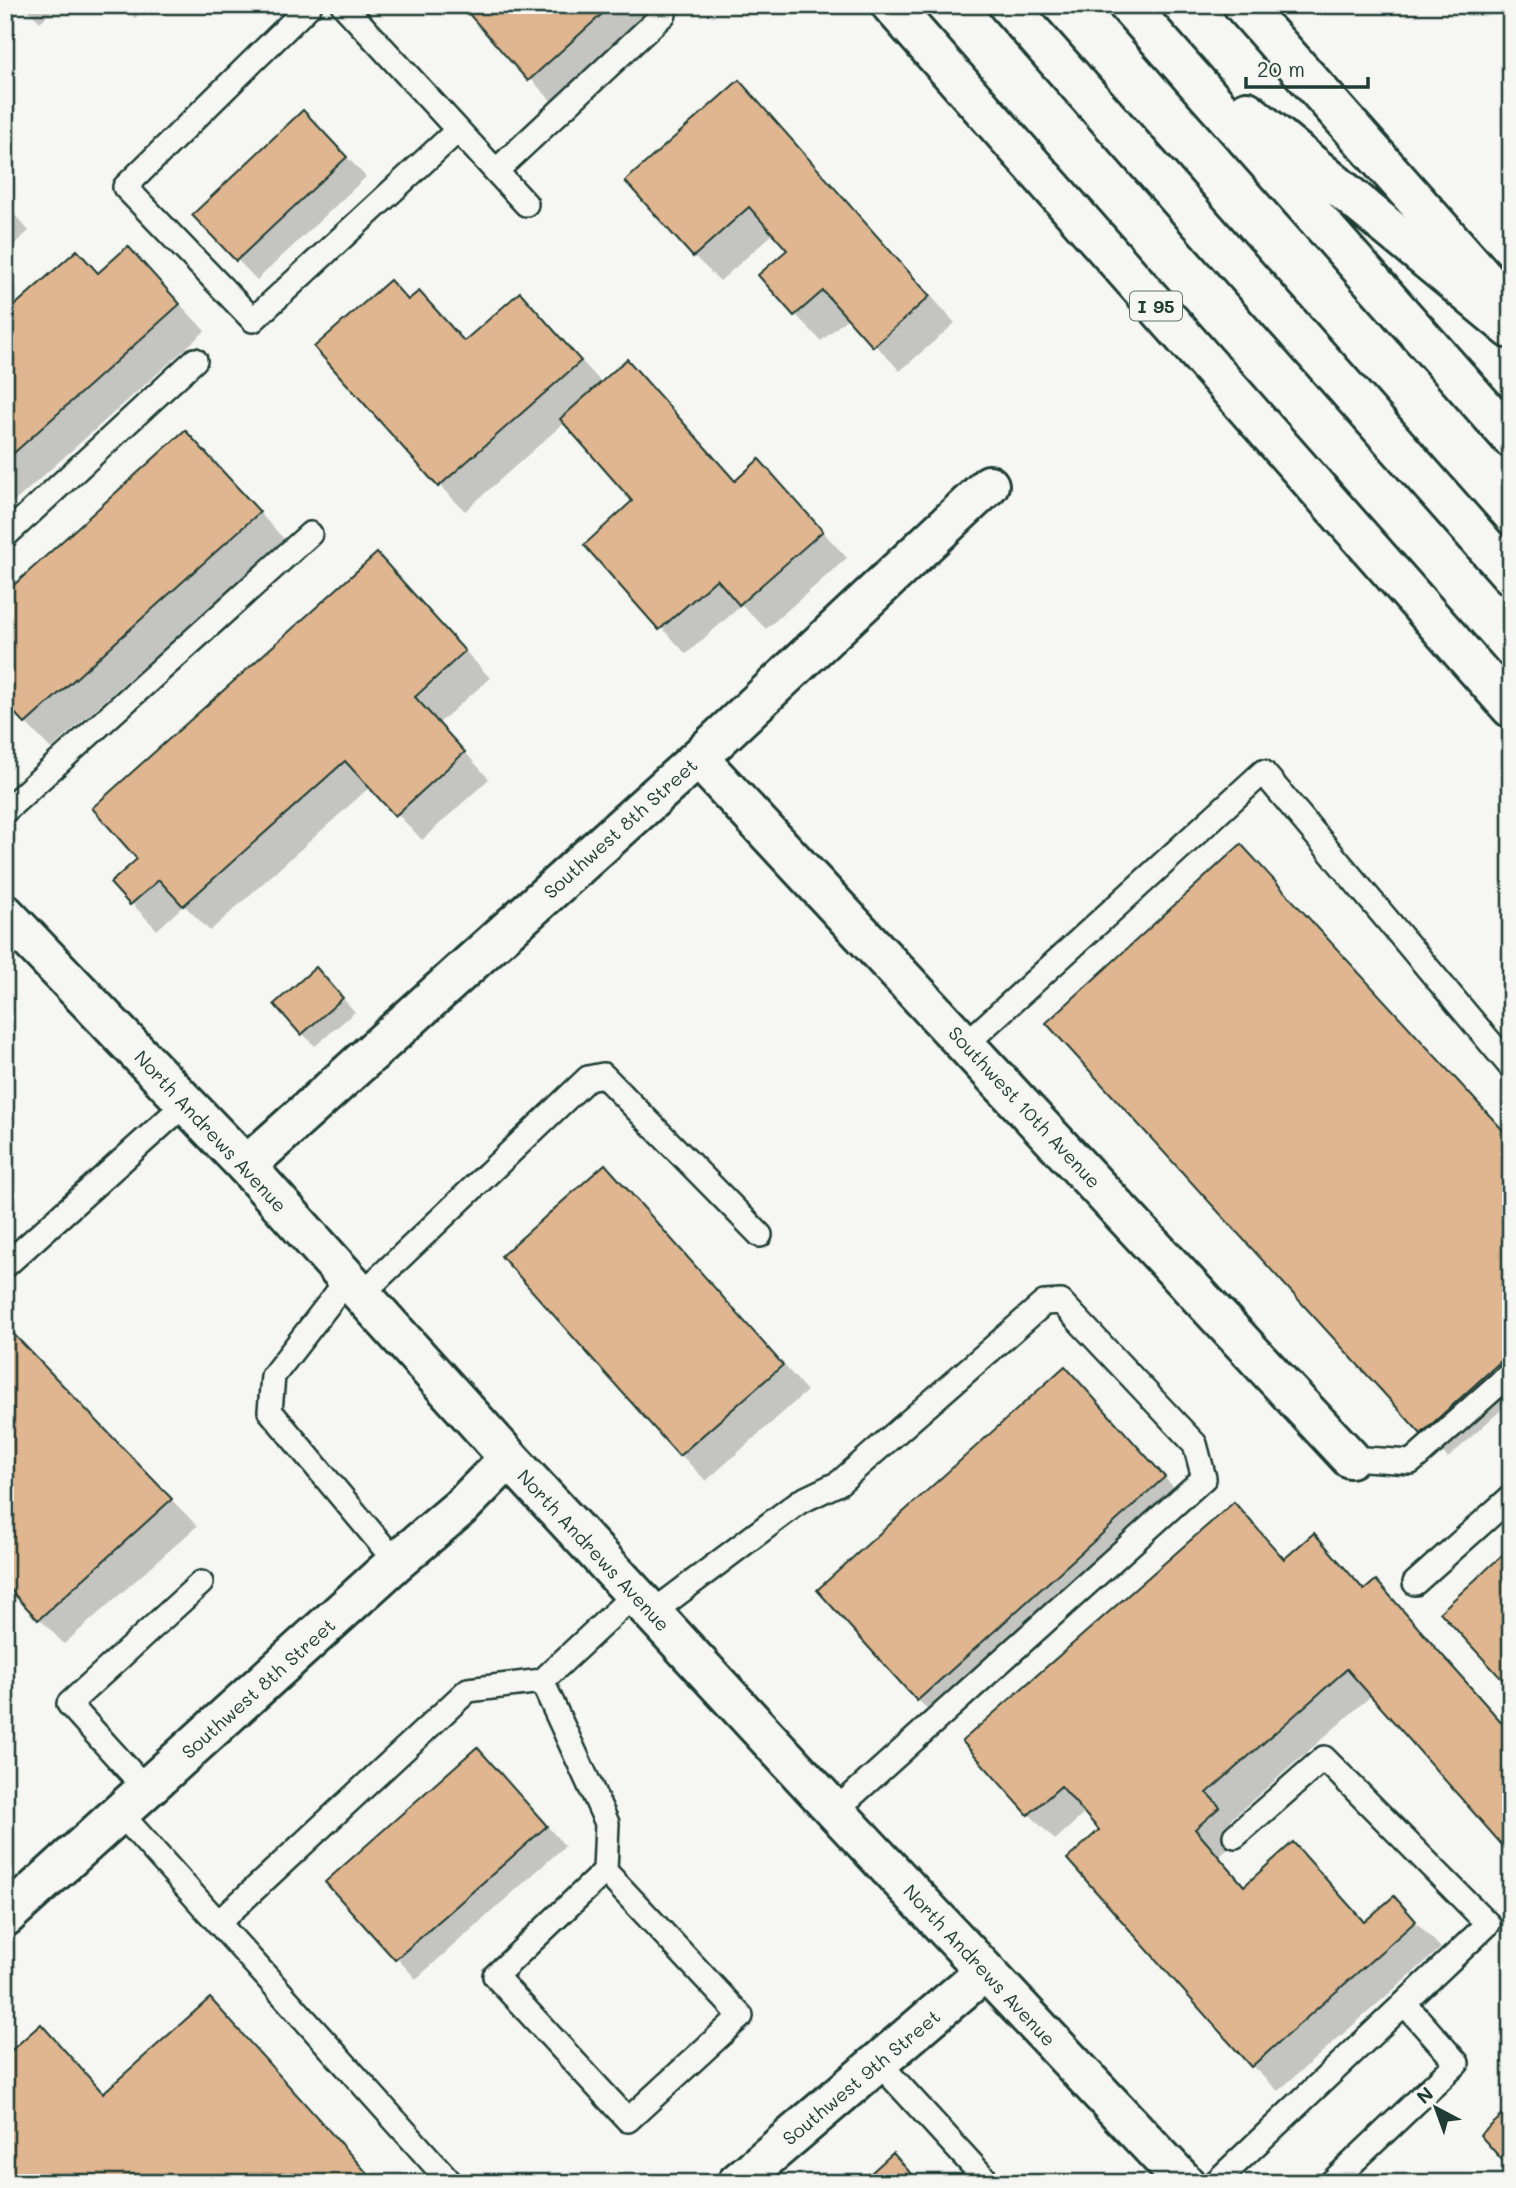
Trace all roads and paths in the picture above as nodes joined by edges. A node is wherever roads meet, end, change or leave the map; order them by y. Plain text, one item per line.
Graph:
1 (310, 5) edge
2 (343, 5) edge
3 (891, 5) edge
4 (1008, 5) edge
5 (1128, 5) edge
6 (1243, 5) edge
7 (664, 14) dead end
8 (1153, 34) junction
9 (458, 130) junction
10 (496, 171) junction
11 (526, 204) dead end
12 (1511, 308) edge
13 (1511, 330) edge
14 (195, 360) dead end
15 (1511, 438) edge
16 (989, 485) dead end
17 (310, 534) dead end
18 (5, 536) edge
19 (1511, 575) edge
20 (1511, 708) edge
21 (698, 758) junction
22 (5, 811) edge
23 (5, 914) edge
24 (966, 1044) junction
25 (1511, 1067) edge
26 (186, 1103) junction
27 (246, 1166) junction
28 (760, 1236) dead end
29 (5, 1266) edge
30 (355, 1287) junction
31 (1511, 1373) edge
32 (509, 1458) junction
33 (1350, 1458) joint
34 (1511, 1497) edge
35 (396, 1562) junction
36 (201, 1583) dead end
37 (1415, 1583) dead end
38 (644, 1603) junction
39 (542, 1681) junction
40 (133, 1801) junction
41 (835, 1811) junction
42 (1234, 1836) dead end
43 (605, 1871) junction
44 (5, 1917) edge
45 (218, 1923) junction
46 (985, 1971) junction
47 (1405, 2004) junction
48 (878, 2062) junction
49 (451, 2183) edge
50 (737, 2183) edge
51 (989, 2183) edge
52 (1185, 2183) edge
53 (1215, 2183) edge
54 (1331, 2183) edge

1 - 9 lane
2 - 9 lane
3 - 20 main road, I 95
4 - 19 main road
5 - 8 main road
6 - 12 main road
7 - 10 lane
8 - 13 main road
8 - 15 main road
9 - 10 lane
10 - 11 lane
14 - 18 lane
16 - 21 main road, Southwest 8th Street
17 - 22 lane
21 - 24 main road, Southwest 10th Avenue
21 - 27 main road, Southwest 8th Street
23 - 26 main road, North Andrews Avenue
24 - 25 lane
24 - 33 main road, Southwest 10th Avenue
26 - 27 main road, North Andrews Avenue
26 - 29 lane
27 - 30 main road, North Andrews Avenue
28 - 30 lane
30 - 32 main road, North Andrews Avenue
30 - 35 lane
31 - 33 lane
32 - 35 main road, Southwest 8th Street
32 - 38 main road, North Andrews Avenue
34 - 37 lane
35 - 40 main road, Southwest 8th Street
36 - 40 lane
38 - 39 lane
38 - 41 main road, North Andrews Avenue
38 - 41 lane
39 - 43 lane
39 - 45 lane
40 - 44 main road, Southwest 8th Street
40 - 45 lane
41 - 46 main road, North Andrews Avenue
42 - 47 lane
43 - 43 lane
45 - 49 lane
46 - 48 main road, Southwest 9th Street
46 - 52 main road, North Andrews Avenue
47 - 53 lane
47 - 54 lane
48 - 50 main road, Southwest 9th Street
48 - 51 lane

